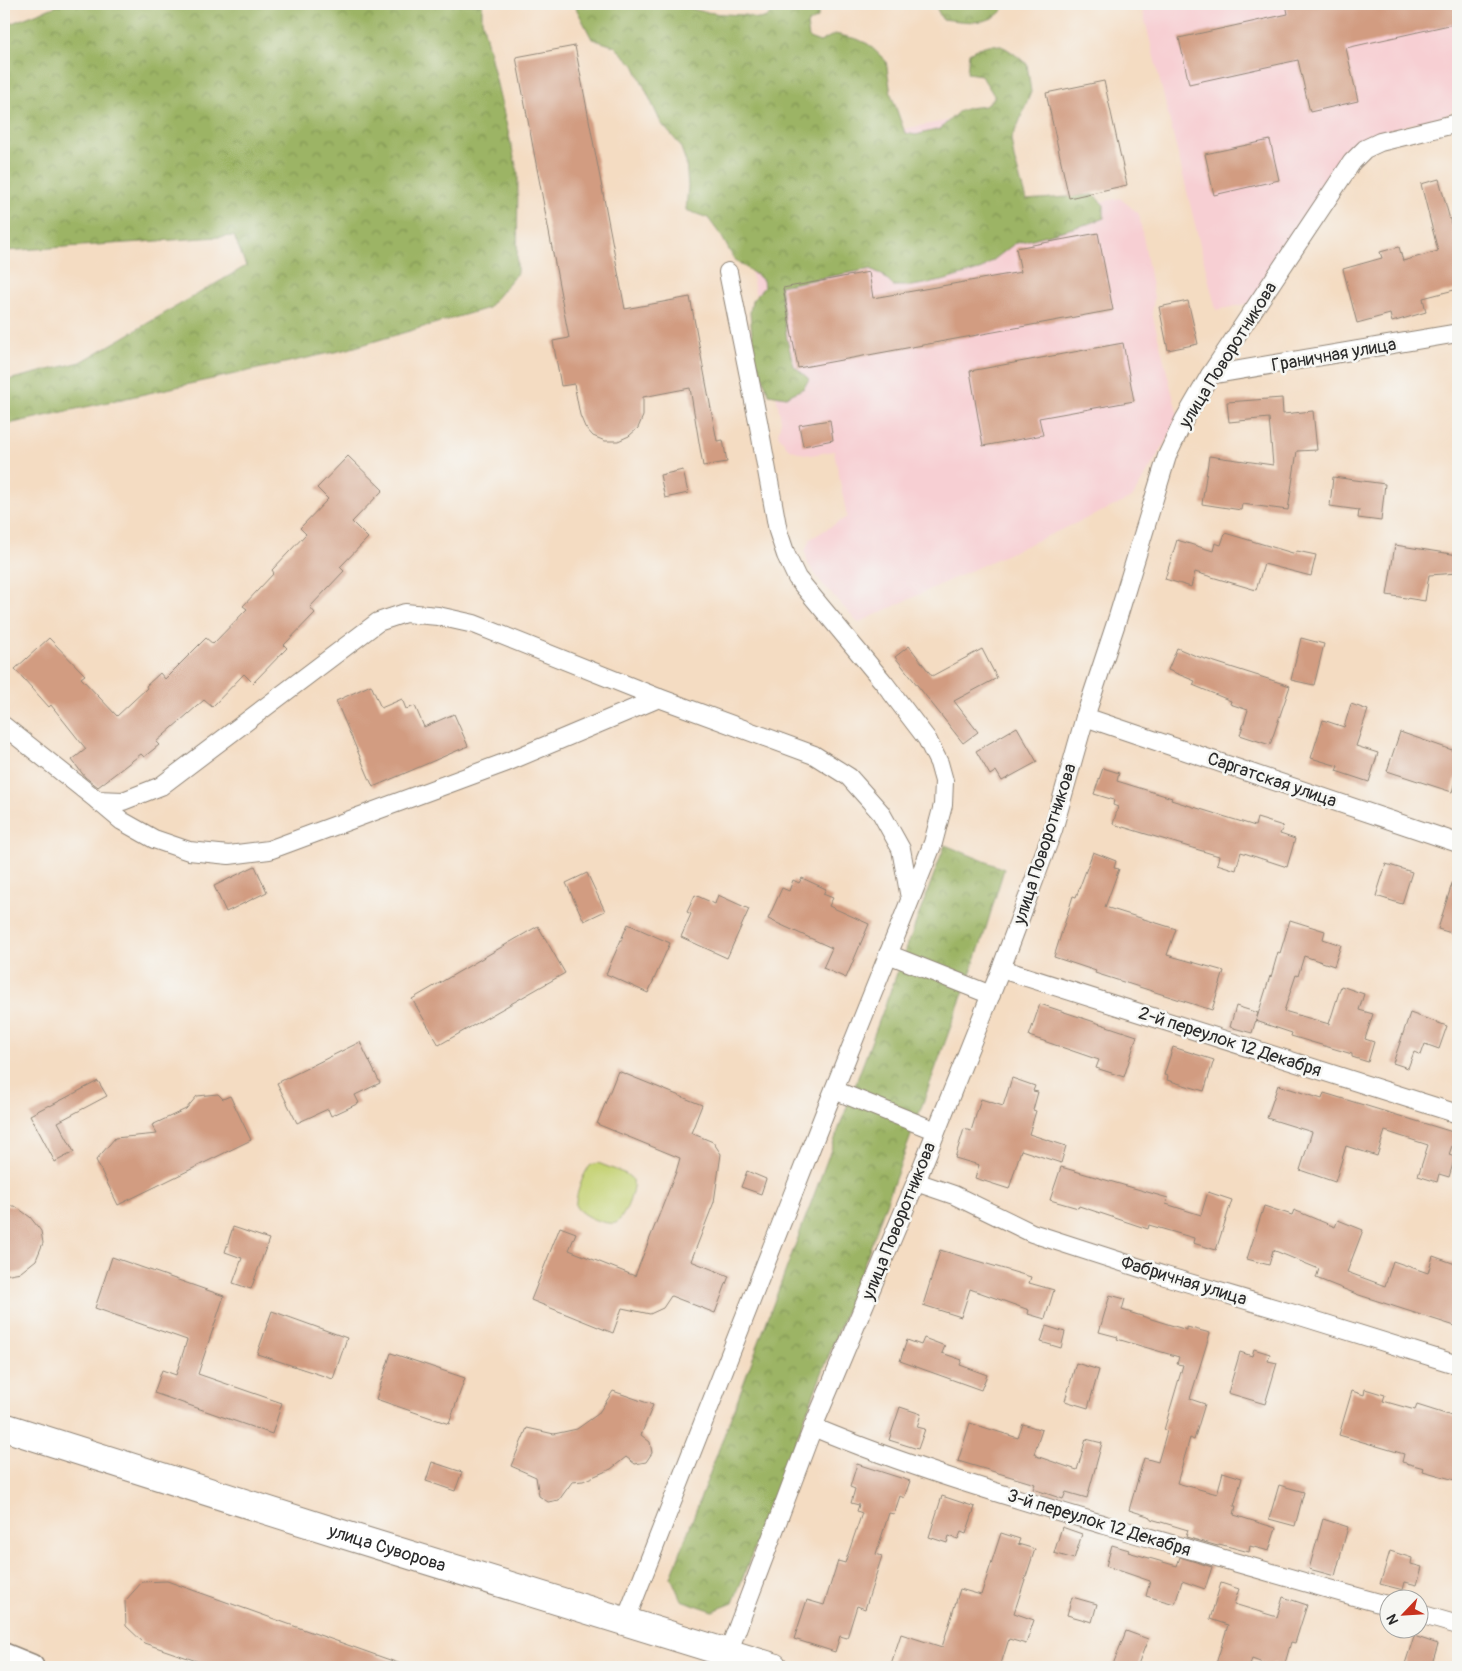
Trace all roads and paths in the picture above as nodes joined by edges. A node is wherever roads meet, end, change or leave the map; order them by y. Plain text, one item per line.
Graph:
1 (1458, 123) edge
2 (728, 272) dead end
3 (1458, 333) edge
4 (1210, 375) junction
5 (659, 698) junction
6 (1085, 717) junction
7 (4, 726) edge
8 (96, 800) junction
9 (1458, 843) edge
10 (910, 898) junction
11 (888, 954) junction
12 (1001, 969) junction
13 (991, 995) junction
14 (834, 1090) junction
15 (1458, 1114) edge
16 (936, 1131) junction
17 (916, 1182) junction
18 (1458, 1365) edge
19 (4, 1427) edge
20 (813, 1427) junction
21 (1380, 1603) edge
22 (1430, 1617) edge
23 (625, 1622) junction
24 (1458, 1625) edge
25 (728, 1653) junction
26 (4, 1656) edge
27 (759, 1665) edge
28 (31, 1667) edge

1 - 4 street, улица Поворотникова
2 - 10 street
3 - 4 street, Граничная улица
4 - 6 street, улица Поворотникова
5 - 8 street
5 - 8 street
5 - 10 street
6 - 9 street, Саргатская улица
6 - 12 street, улица Поворотникова
7 - 8 street
10 - 11 street
11 - 13 street
11 - 14 street
12 - 13 street, улица Поворотникова
12 - 15 street, 2-й переулок 12 Декабря
13 - 16 street, улица Поворотникова
14 - 16 street
14 - 23 street
16 - 17 street, улица Поворотникова
17 - 18 street, Фабричная улица
17 - 20 street, улица Поворотникова
19 - 23 main road, улица Суворова
20 - 21 street, 3-й переулок 12 Декабря
20 - 25 street, улица Поворотникова
22 - 24 street
23 - 25 main road, улица Суворова
25 - 27 main road, улица Суворова
26 - 28 main road

